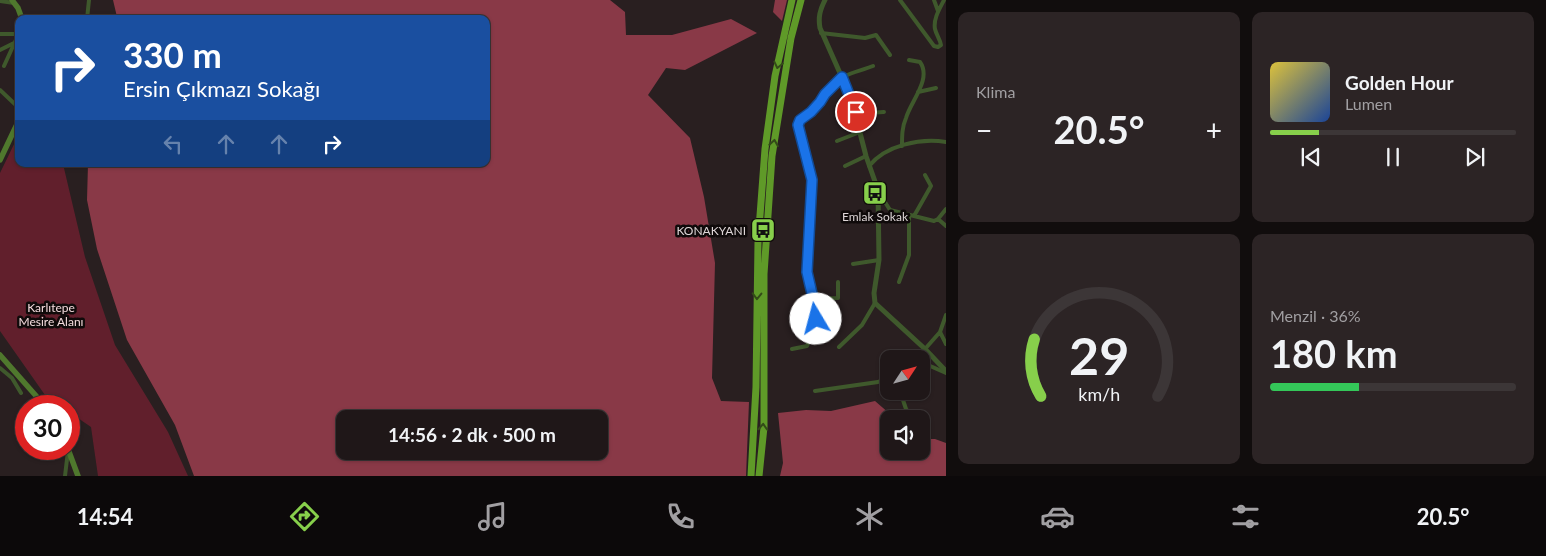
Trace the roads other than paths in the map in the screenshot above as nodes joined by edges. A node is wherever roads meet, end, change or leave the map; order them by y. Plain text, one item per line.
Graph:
1 (89, 0) edge
2 (792, 0) edge
3 (801, 0) edge
4 (825, 0) edge
5 (900, 0) edge
6 (934, 0) edge
7 (944, 0) edge
8 (0, 1) edge
9 (13, 2) edge
10 (938, 11) junction
11 (20, 15) edge
12 (87, 15) edge
13 (821, 33) junction
14 (0, 34) edge
15 (15, 34) edge
16 (14, 43) joint
17 (0, 50) edge
18 (890, 55) dead end
19 (909, 60) dead end
20 (4, 66) dead end
21 (873, 66) dead end
22 (842, 77) junction
23 (936, 88) dead end
24 (0, 90) edge
25 (918, 92) junction
26 (15, 104) edge
27 (884, 112) dead end
28 (857, 117) junction
29 (15, 128) edge
30 (860, 132) junction
31 (837, 141) dead end
32 (946, 142) edge
33 (902, 146) junction
34 (866, 156) junction
35 (0, 160) edge
36 (845, 166) dead end
37 (869, 166) junction
38 (925, 175) dead end
39 (878, 190) junction
40 (946, 209) edge
41 (909, 216) junction
42 (914, 216) junction
43 (938, 219) junction
44 (946, 226) edge
45 (879, 260) junction
46 (853, 264) dead end
47 (838, 282) dead end
48 (899, 282) dead end
49 (813, 298) junction
50 (876, 303) junction
51 (946, 315) edge
52 (944, 324) edge
53 (940, 332) junction
54 (946, 344) edge
55 (839, 347) dead end
56 (792, 349) dead end
57 (925, 349) junction
58 (1, 359) edge
59 (930, 366) edge
60 (0, 368) edge
61 (946, 372) edge
62 (880, 381) edge
63 (815, 392) dead end
64 (21, 393) dead end
65 (35, 395) edge
66 (67, 460) edge
67 (72, 460) edge
68 (65, 476) edge
69 (78, 476) edge
70 (751, 476) edge
71 (759, 476) edge

1 - 12 street
2 -> 70 highway
71 -> 3 highway
4 - 13 street
5 - 10 street
6 - 10 street
7 - 10 street
8 - 9 street
9 - 11 main road
13 - 18 street
13 - 22 street
14 - 15 street
16 - 17 street
16 - 20 street
19 - 25 street
21 - 22 street
22 - 28 street
22 - 49 street
23 - 25 street
24 - 26 street
25 - 33 street
27 - 28 street
28 - 30 street
29 - 35 main road
30 - 31 street
30 - 34 street
32 - 33 street
33 - 37 street
34 - 36 street
34 - 37 street
37 - 39 street
38 - 42 street
39 - 41 street
39 - 45 street
40 - 43 street
41 - 42 street
41 - 48 street
42 - 43 street
43 - 44 street
45 - 46 street
45 - 50 street
47 - 49 street
49 - 56 street
50 - 55 street
50 - 57 street
51 - 52 street
52 - 53 street
53 - 54 street
53 - 57 street
57 - 61 street
58 - 65 main road
59 - 61 street
60 - 64 street
62 - 63 street
66 - 68 street
67 - 69 main road

